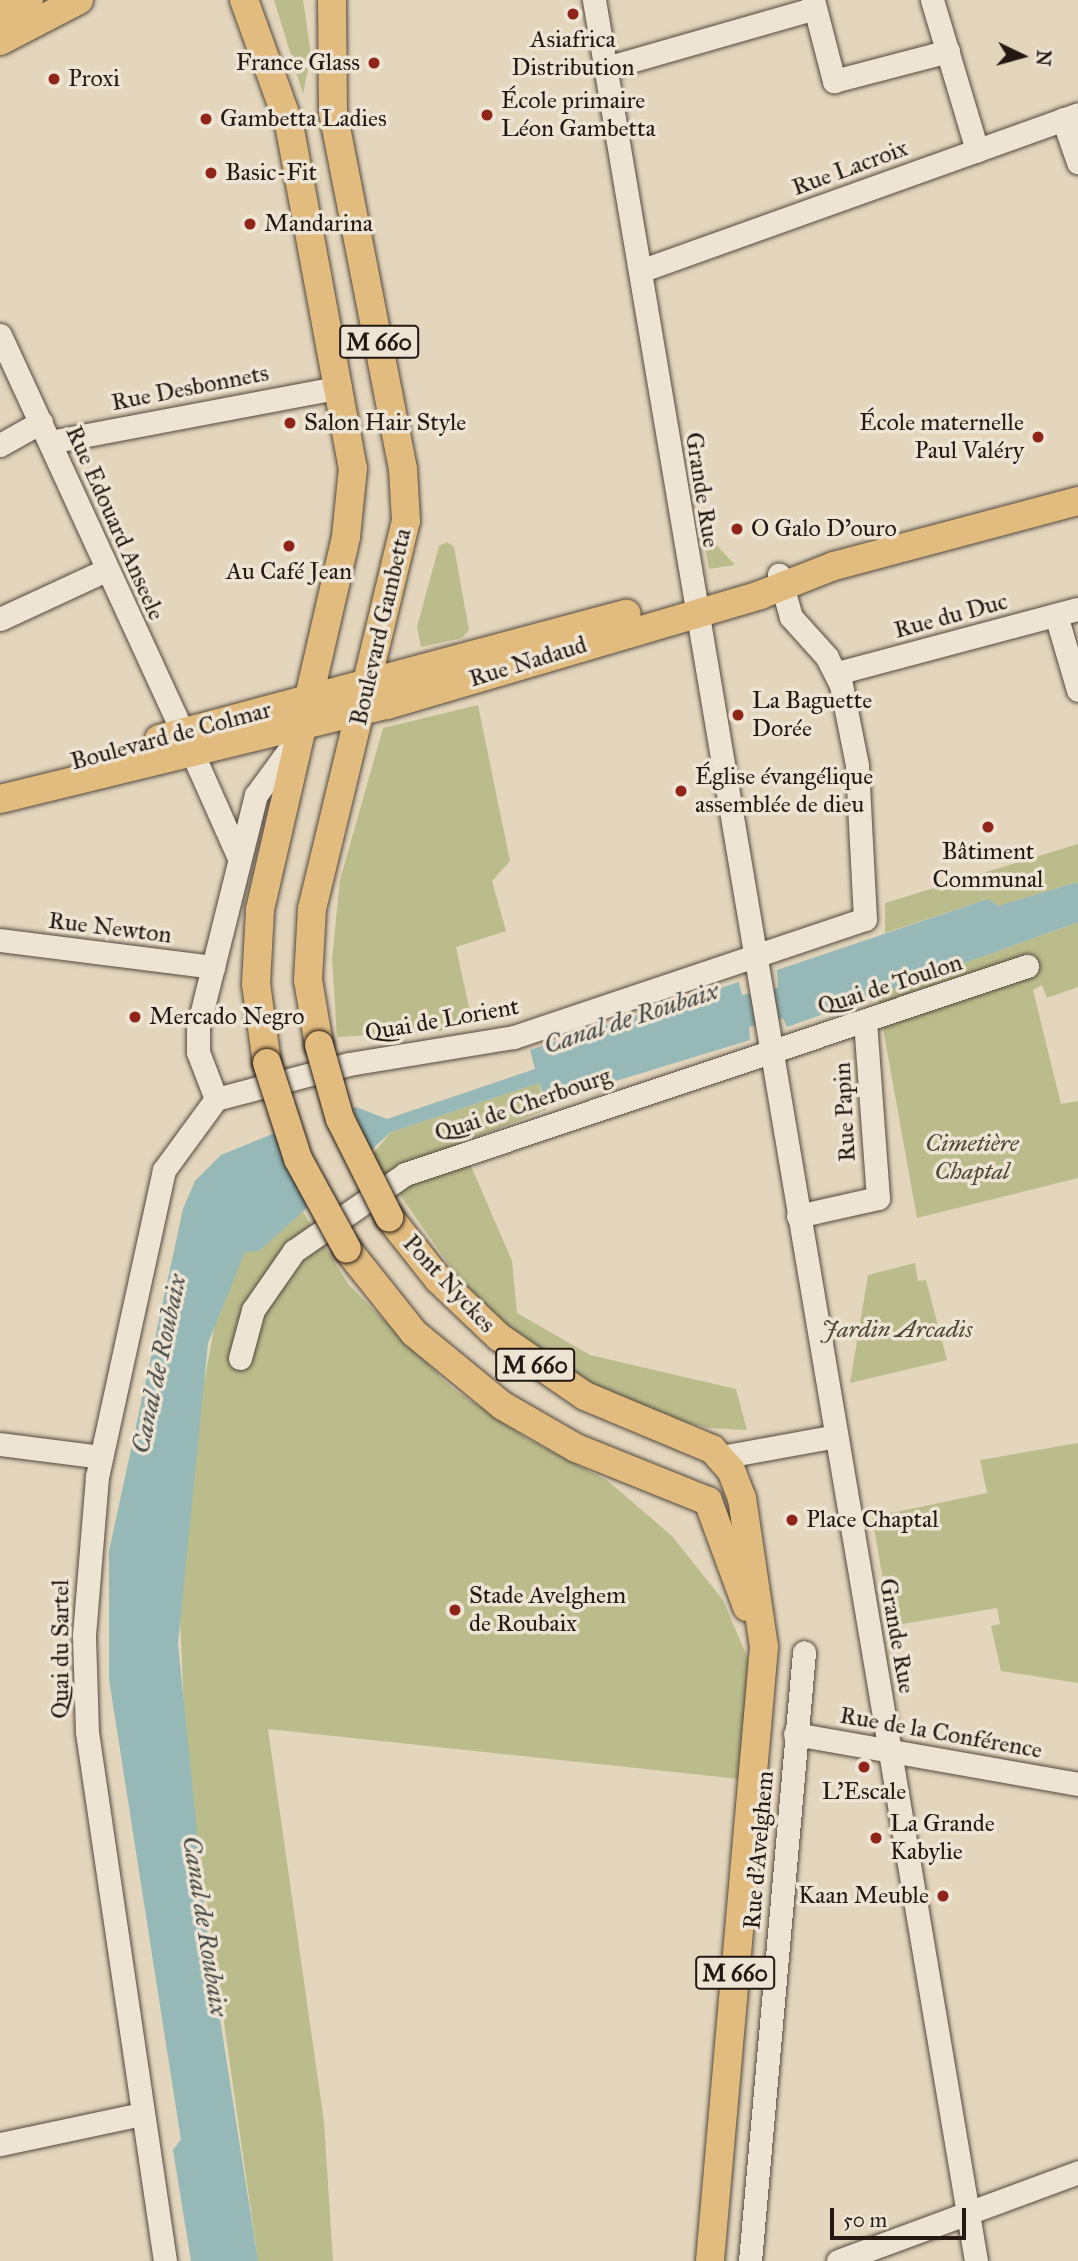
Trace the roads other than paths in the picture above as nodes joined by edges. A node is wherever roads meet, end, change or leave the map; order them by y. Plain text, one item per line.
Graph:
1 (29, 0) edge
2 (79, 0) edge
3 (244, 0) edge
4 (332, 0) edge
5 (594, 0) edge
6 (932, 0) edge
7 (814, 4) edge
8 (0, 16) edge
9 (0, 41) edge
10 (948, 51) junction
11 (606, 68) junction
12 (1070, 117) edge
13 (977, 150) junction
14 (1078, 162) edge
15 (640, 271) junction
16 (0, 335) edge
17 (340, 387) junction
18 (46, 432) junction
19 (0, 445) edge
20 (1078, 501) edge
21 (352, 502) junction
22 (106, 570) junction
23 (781, 580) junction
24 (694, 604) junction
25 (1067, 612) edge
26 (0, 619) edge
27 (837, 673) junction
28 (369, 683) junction
29 (1078, 690) edge
30 (308, 699) junction
31 (336, 700) junction
32 (362, 711) junction
33 (299, 733) junction
34 (187, 741) junction
35 (0, 782) edge
36 (0, 799) edge
37 (239, 858) junction
38 (312, 909) junction
39 (0, 940) edge
40 (754, 957) junction
41 (1027, 966) dead end
42 (213, 967) junction
43 (865, 1023) junction
44 (319, 1045) joint
45 (769, 1050) junction
46 (216, 1099) junction
47 (798, 1216) junction
48 (240, 1358) dead end
49 (836, 1436) junction
50 (0, 1444) edge
51 (101, 1457) junction
52 (721, 1457) junction
53 (803, 1652) dead end
54 (760, 1686) junction
55 (795, 1734) junction
56 (890, 1750) junction
57 (1078, 1784) edge
58 (141, 2114) junction
59 (0, 2144) edge
60 (1078, 2172) edge
61 (968, 2214) junction
62 (164, 2261) edge
63 (710, 2261) edge
64 (750, 2261) edge
65 (838, 2261) edge
66 (976, 2261) edge

1 - 8 main road
2 - 9 main road
3 - 17 main road, M 660
4 - 28 main road, Boulevard Gambetta / M 660
5 - 11 street, Grande Rue
6 - 10 street
7 - 10 street
7 - 11 street
10 - 13 street
11 - 15 street, Grande Rue
12 - 13 street, Rue Lacroix
12 - 14 street
13 - 15 street, Rue Lacroix
15 - 24 street, Grande Rue
16 - 18 street, Rue Edouard Anseele
17 - 18 street, Rue Desbonnets
17 - 21 main road, M 660
18 - 19 street, Rue Desbonnets
18 - 22 street, Rue Edouard Anseele
20 - 23 main road
21 - 30 main road, M 660
21 - 31 main road
22 - 26 street
22 - 34 street, Rue Edouard Anseele
23 - 24 main road
23 - 27 street
24 - 28 main road, Rue Nadaud
24 - 32 main road, Rue Nadaud
24 - 40 street, Grande Rue
25 - 27 street, Rue du Duc
25 - 29 street
27 - 40 street, Quai de Lorient
28 - 31 main road, Rue Nadaud
28 - 32 main road, Boulevard Gambetta / M 660
30 - 31 main road, Boulevard de Colmar
30 - 33 main road, M 660
30 - 34 main road, Boulevard de Colmar
31 - 32 main road
31 - 33 main road, Boulevard de Colmar
31 - 38 main road
32 - 38 main road, Boulevard Gambetta / M 660
33 - 34 main road, Boulevard de Colmar
33 - 37 street
33 - 54 main road, M 660, bridge
34 - 35 main road, Boulevard de Colmar
34 - 36 main road, Boulevard de Colmar
34 - 37 street
37 - 42 street
38 - 44 main road, Boulevard Gambetta / M 660
39 - 42 street, Rue Newton
40 - 45 street, Grande Rue
40 - 46 street, Quai de Lorient
41 - 43 street, Quai de Toulon
42 - 46 street
43 - 45 street, Quai de Toulon
43 - 47 street, Rue Papin
44 - 52 main road, Pont Nyckes / M 660, bridge
45 - 47 street, Grande Rue
45 - 48 street, Quai de Cherbourg
46 - 51 street, Quai du Sartel
47 - 49 street, Grande Rue
49 - 52 street
49 - 56 street, Grande Rue
50 - 51 street
51 - 58 street, Quai du Sartel
52 - 54 main road, M 660
53 - 55 street, Rue d'Avelghem
54 - 63 main road, M 660
55 - 56 street, Rue de la Conférence
55 - 64 street, Rue d'Avelghem
56 - 57 street, Rue de la Conférence
56 - 61 street, Grande Rue
58 - 59 street
58 - 62 street, Quai du Sartel
60 - 61 street
61 - 65 street
61 - 66 street, Grande Rue

